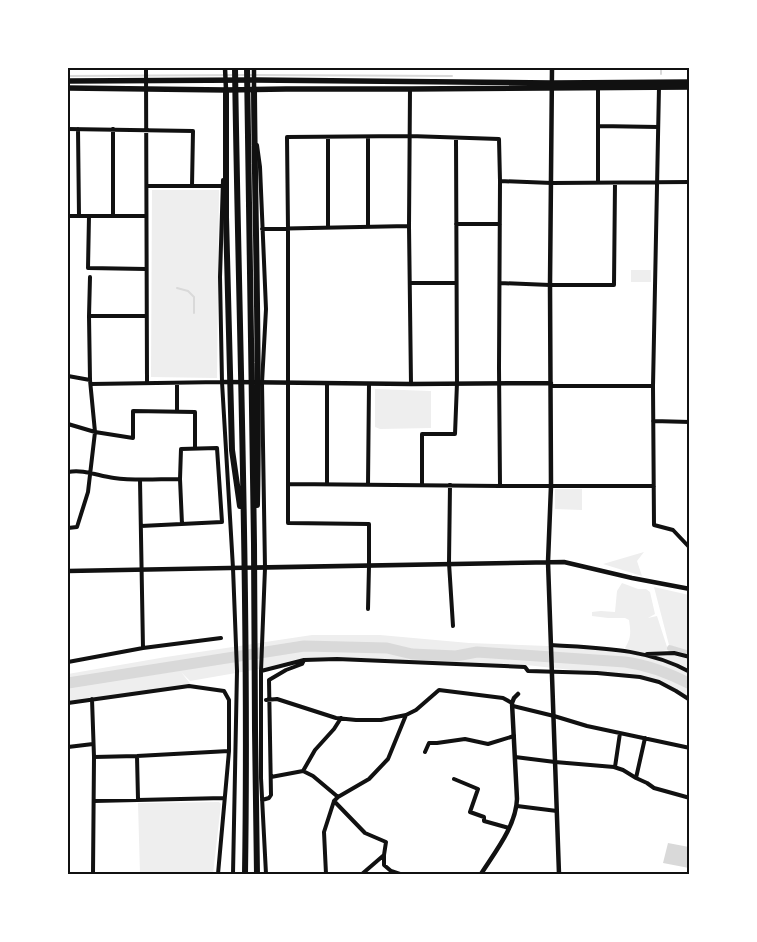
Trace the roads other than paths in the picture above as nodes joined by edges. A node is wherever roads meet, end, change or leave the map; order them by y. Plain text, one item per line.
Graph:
1 (146, 68) edge
2 (226, 68) edge
3 (235, 68) edge
4 (248, 68) edge
5 (254, 68) edge
6 (552, 68) edge
7 (254, 80) junction
8 (68, 81) edge
9 (146, 81) junction
10 (226, 81) junction
11 (690, 82) edge
12 (552, 86) junction
13 (659, 87) junction
14 (690, 87) edge
15 (68, 88) edge
16 (598, 88) junction
17 (254, 89) junction
18 (410, 89) junction
19 (146, 90) junction
20 (226, 90) junction
21 (254, 125) junction
22 (598, 126) junction
23 (658, 127) junction
24 (68, 129) edge
25 (78, 129) junction
26 (113, 129) junction
27 (146, 130) junction
28 (410, 136) junction
29 (328, 137) junction
30 (368, 137) junction
31 (456, 138) junction
32 (226, 163) junction
33 (500, 181) junction
34 (657, 182) junction
35 (690, 182) edge
36 (552, 183) junction
37 (598, 183) junction
38 (615, 183) junction
39 (147, 186) junction
40 (192, 186) junction
41 (223, 186) junction
42 (68, 216) edge
43 (79, 216) junction
44 (89, 216) junction
45 (113, 216) junction
46 (146, 216) junction
47 (456, 224) junction
48 (500, 224) junction
49 (409, 226) junction
50 (368, 227) junction
51 (328, 228) junction
52 (262, 229) junction
53 (288, 229) junction
54 (146, 269) junction
55 (90, 277) dead end
56 (410, 283) junction
57 (456, 283) junction
58 (500, 283) junction
59 (550, 285) junction
60 (89, 316) junction
61 (146, 316) junction
62 (68, 376) edge
63 (91, 382) junction
64 (222, 382) junction
65 (147, 383) junction
66 (177, 383) junction
67 (262, 383) junction
68 (289, 383) junction
69 (327, 383) junction
70 (457, 383) junction
71 (500, 383) junction
72 (369, 384) junction
73 (411, 384) junction
74 (551, 384) junction
75 (653, 386) junction
76 (177, 411) junction
77 (653, 421) junction
78 (690, 422) edge
79 (68, 424) edge
80 (95, 432) junction
81 (195, 448) junction
82 (68, 472) edge
83 (90, 473) junction
84 (180, 479) junction
85 (140, 480) junction
86 (288, 484) junction
87 (328, 484) junction
88 (368, 485) junction
89 (422, 485) junction
90 (450, 485) junction
91 (500, 486) junction
92 (551, 486) junction
93 (654, 486) junction
94 (182, 524) junction
95 (142, 526) junction
96 (68, 528) edge
97 (690, 548) edge
98 (548, 562) junction
99 (449, 563) junction
100 (369, 566) junction
101 (233, 568) junction
102 (265, 568) junction
103 (142, 570) junction
104 (68, 571) edge
105 (245, 582) junction
106 (254, 582) junction
107 (690, 589) edge
108 (368, 609) dead end
109 (453, 626) dead end
110 (221, 638) dead end
111 (551, 647) junction
112 (143, 648) junction
113 (643, 654) junction
114 (690, 657) edge
115 (304, 660) junction
116 (68, 662) edge
117 (261, 671) junction
118 (551, 672) junction
119 (690, 672) edge
120 (518, 694) dead end
121 (92, 699) junction
122 (268, 700) junction
123 (690, 700) edge
124 (68, 703) edge
125 (513, 704) junction
126 (406, 715) junction
127 (554, 716) junction
128 (341, 718) junction
129 (620, 733) junction
130 (514, 736) junction
131 (645, 738) junction
132 (93, 744) junction
133 (68, 747) edge
134 (690, 748) edge
135 (229, 751) junction
136 (425, 752) dead end
137 (137, 756) junction
138 (94, 757) junction
139 (515, 757) junction
140 (555, 762) junction
141 (615, 767) junction
142 (303, 771) junction
143 (270, 777) junction
144 (636, 778) junction
145 (454, 779) dead end
146 (338, 797) junction
147 (224, 798) junction
148 (690, 798) edge
149 (138, 799) junction
150 (262, 800) junction
151 (94, 801) junction
152 (334, 801) junction
153 (517, 806) junction
154 (557, 811) junction
155 (509, 828) junction
156 (384, 855) junction
157 (93, 874) edge
158 (218, 874) edge
159 (233, 874) edge
160 (245, 874) edge
161 (257, 874) edge
162 (266, 874) edge
163 (326, 874) edge
164 (362, 874) edge
165 (400, 874) edge
166 (481, 874) edge
167 (559, 874) edge

1 - 9 street
2 - 10 street
3 - 105 highway
4 - 106 highway
5 - 7 street
6 - 12 street
7 - 10 main road
7 - 12 main road
7 - 17 street
8 - 9 main road
9 - 10 main road
9 - 19 street
10 - 20 street
11 - 12 main road
12 - 16 main road
12 - 18 main road
12 - 36 street
13 - 14 main road
13 - 16 main road
13 - 23 street
15 - 19 main road
16 - 22 street
17 - 18 main road
17 - 20 main road
17 - 21 highway
18 - 28 street
19 - 20 main road
19 - 27 street
20 - 32 highway
21 - 52 street
21 - 106 highway
22 - 23 street
22 - 37 street
23 - 34 street
24 - 25 street
25 - 26 street
25 - 43 street
26 - 27 street
26 - 45 street
27 - 39 street
27 - 40 street
28 - 30 street
28 - 31 street
28 - 49 street
29 - 30 street
29 - 51 street
29 - 53 street
30 - 50 street
31 - 33 street
31 - 47 street
32 - 41 street
32 - 105 highway
33 - 36 street
33 - 48 street
34 - 35 street
34 - 38 street
34 - 75 street
36 - 37 street
36 - 59 street
37 - 38 street
38 - 59 street
39 - 40 street
39 - 46 street
40 - 41 street
41 - 64 street
42 - 43 street
43 - 44 street
44 - 45 street
44 - 54 street
45 - 46 street
46 - 54 street
47 - 48 street
47 - 57 street
48 - 58 street
49 - 50 street
49 - 56 street
50 - 51 street
51 - 53 street
52 - 53 street
52 - 67 street
53 - 68 street
54 - 61 street
55 - 60 street
56 - 57 street
56 - 73 street
57 - 70 street
58 - 59 street
58 - 71 street
59 - 74 street
60 - 61 street
60 - 63 street
61 - 65 street
62 - 63 street
63 - 65 street
63 - 80 street
64 - 66 street
64 - 67 street
64 - 101 street
65 - 66 street
66 - 76 street
67 - 68 street
67 - 102 street
68 - 69 street
68 - 86 street
69 - 72 street
69 - 87 street
70 - 71 street
70 - 73 street
70 - 89 street
71 - 74 street
71 - 91 street
72 - 73 street
72 - 88 street
74 - 75 street
74 - 92 street
75 - 77 street
76 - 80 street
76 - 81 street
77 - 78 street
77 - 93 street
79 - 80 street
80 - 83 street
81 - 84 street
81 - 94 street
82 - 83 street
83 - 85 street
83 - 96 street
84 - 85 street
84 - 94 street
85 - 95 street
86 - 87 street
86 - 100 street
87 - 88 street
88 - 89 street
89 - 90 street
90 - 91 street
90 - 99 street
91 - 92 street
92 - 93 street
92 - 98 street
93 - 97 street
94 - 95 street
95 - 103 street
98 - 99 street
98 - 107 street
98 - 111 street
99 - 100 street
99 - 109 street
100 - 102 street
100 - 108 street
101 - 102 street
101 - 103 street
101 - 159 street
102 - 117 street
103 - 104 street
103 - 112 street
105 - 160 highway
106 - 161 highway
110 - 112 street
111 - 113 street
111 - 118 street
112 - 116 street
113 - 114 street
113 - 119 street
115 - 117 street
115 - 118 street
115 - 122 street
117 - 150 street
118 - 123 street
118 - 127 street
120 - 125 street
121 - 124 street
121 - 132 street
121 - 135 street
122 - 128 street
122 - 143 street
125 - 126 street
125 - 127 street
125 - 130 street
126 - 128 street
126 - 146 street
127 - 129 street
127 - 140 street
128 - 142 street
129 - 131 street
129 - 141 street
130 - 136 street
130 - 139 street
131 - 134 street
131 - 144 street
132 - 133 street
132 - 138 street
135 - 137 street
135 - 147 street
137 - 138 street
137 - 149 street
138 - 151 street
139 - 140 street
139 - 153 street
140 - 141 street
140 - 154 street
141 - 144 street
142 - 143 street
142 - 146 street
143 - 150 street
144 - 148 street
145 - 155 street
146 - 152 street
147 - 149 street
147 - 158 street
149 - 151 street
150 - 162 street
151 - 157 street
152 - 156 street
152 - 163 street
153 - 154 street
153 - 155 street
154 - 167 street
155 - 166 street
156 - 164 street
156 - 165 street

